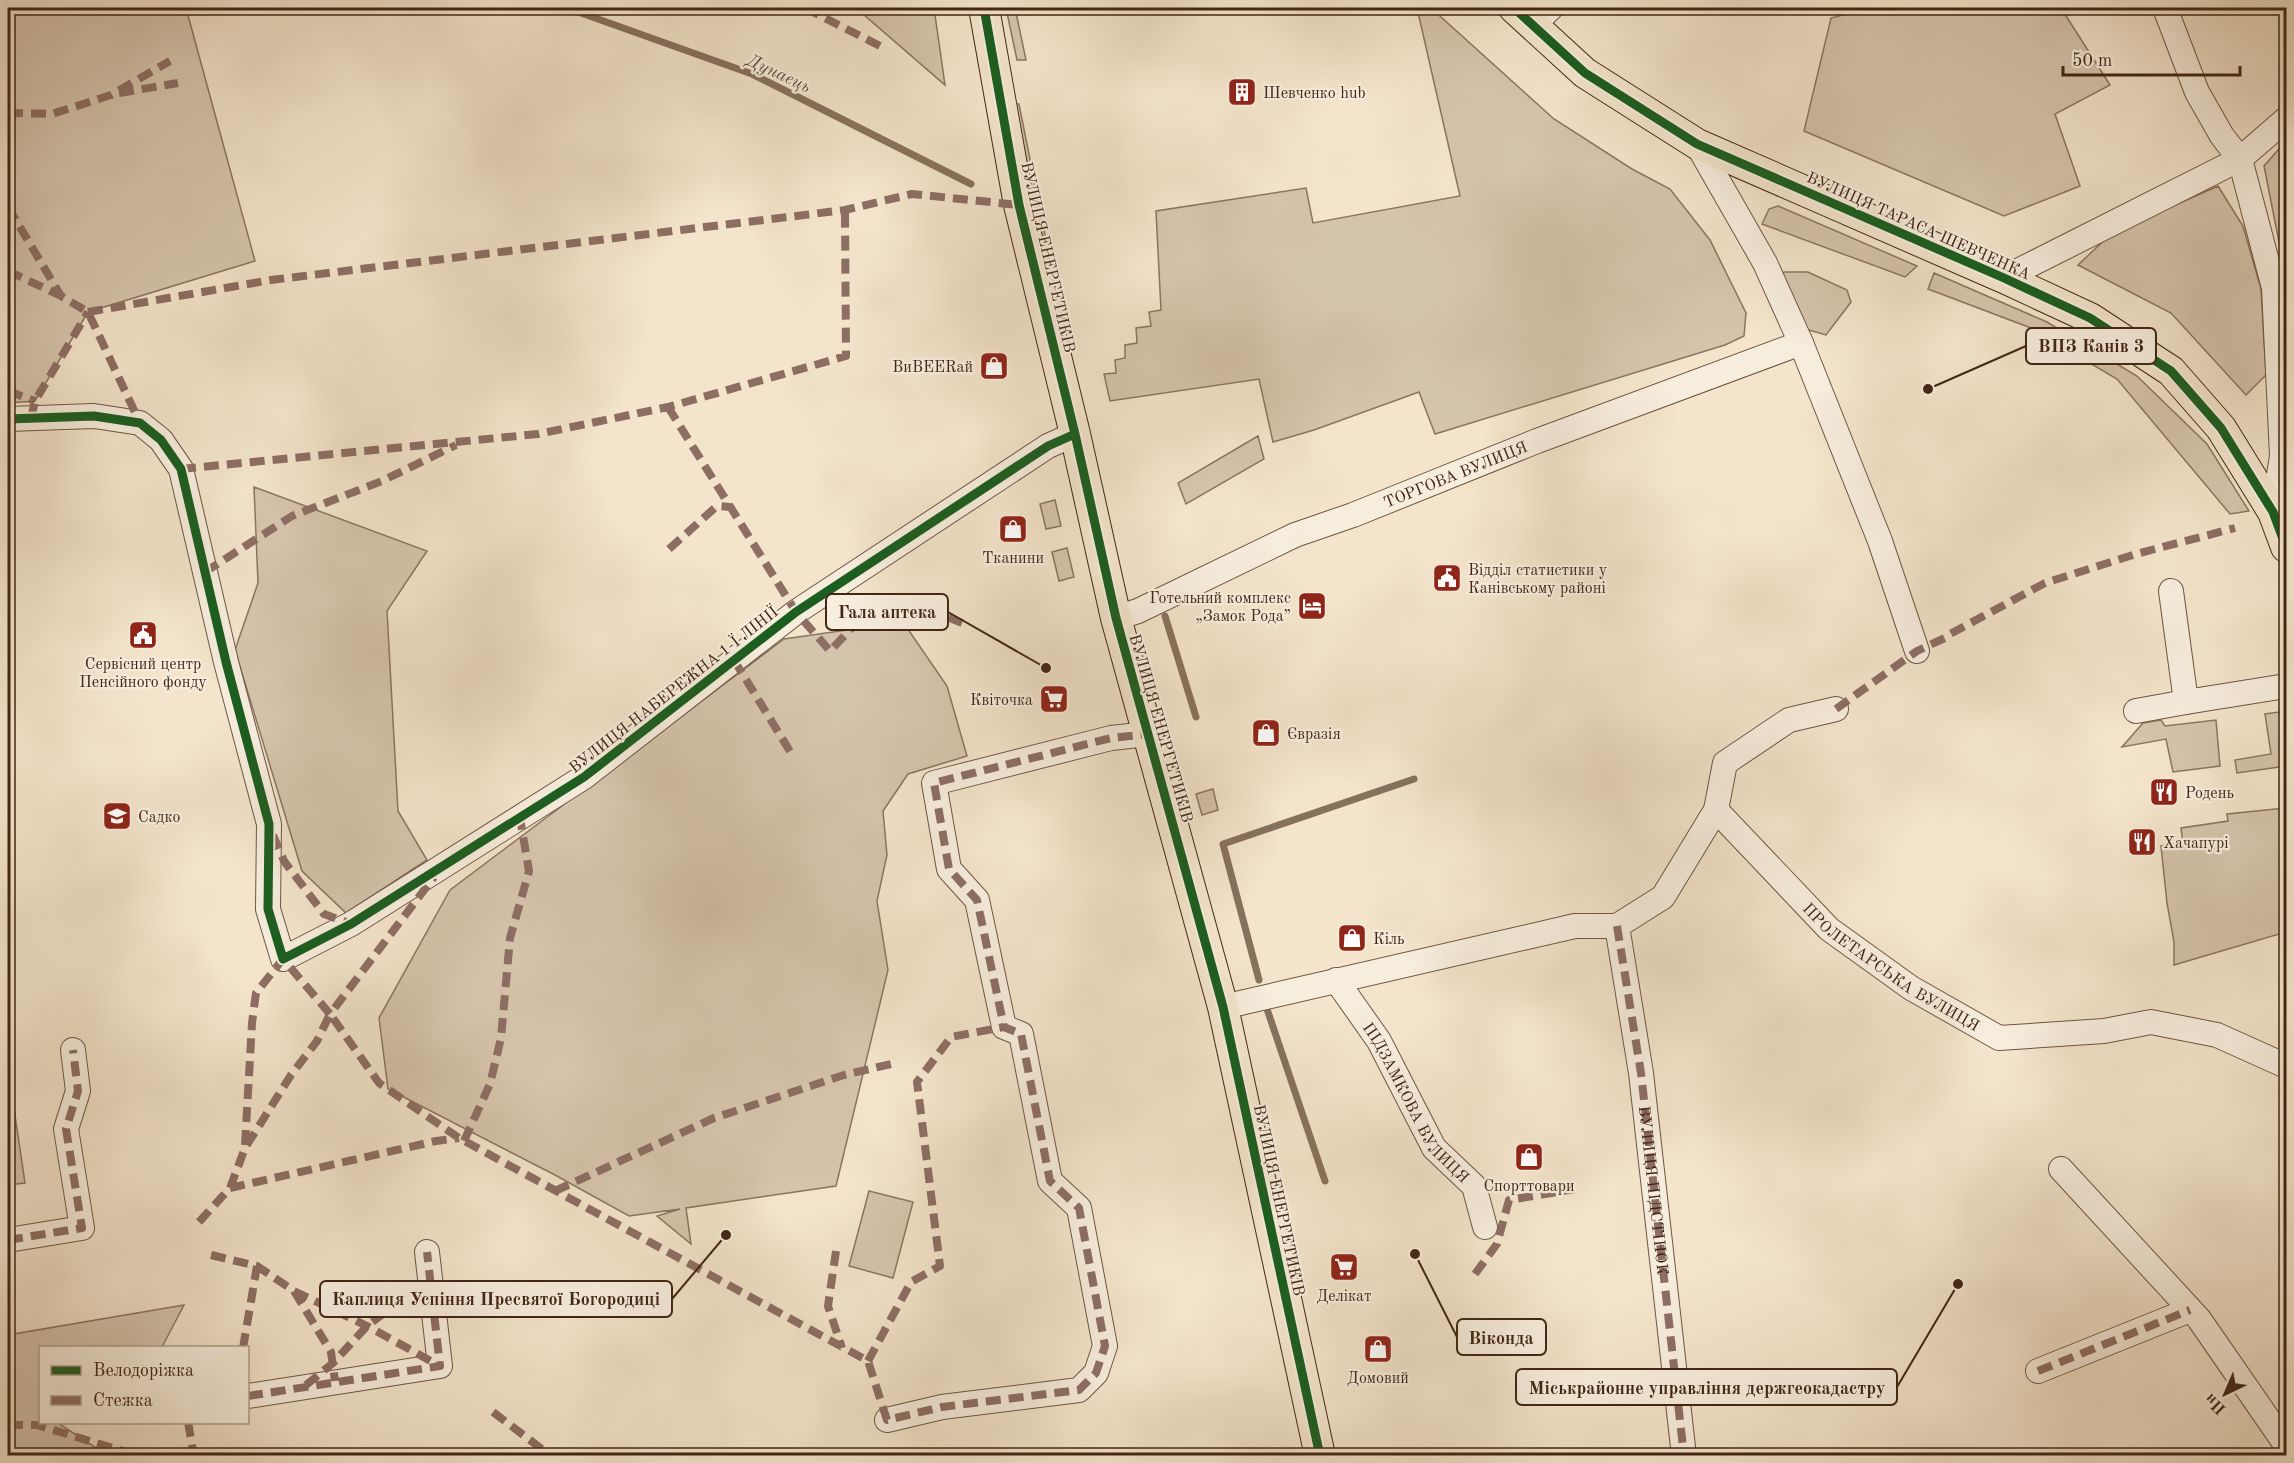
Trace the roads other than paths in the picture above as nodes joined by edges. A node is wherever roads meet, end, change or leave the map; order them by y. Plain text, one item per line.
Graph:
1 (984, 8) edge
2 (2165, 8) edge
3 (1533, 13) edge
4 (2286, 119) edge
5 (1697, 144) junction
6 (2240, 159) junction
7 (2004, 278) junction
8 (1801, 343) junction
9 (8, 419) edge
10 (1075, 434) junction
11 (2273, 512) junction
12 (2286, 547) edge
13 (2171, 591) dead end
14 (1116, 618) junction
15 (1917, 651) dead end
16 (2286, 686) edge
17 (2186, 702) junction
18 (1836, 709) dead end
19 (2136, 711) dead end
20 (1148, 734) junction
21 (1716, 810) junction
22 (1617, 926) junction
23 (1336, 980) junction
24 (1223, 1007) junction
25 (73, 1050) dead end
26 (2286, 1066) edge
27 (2061, 1169) dead end
28 (1485, 1227) dead end
29 (8, 1240) edge
30 (427, 1252) dead end
31 (2190, 1310) junction
32 (2038, 1371) dead end
33 (249, 1396) edge
34 (887, 1420) dead end
35 (2286, 1445) edge
36 (1320, 1455) edge
37 (1684, 1455) edge

1 - 10 main road, ВУЛИЦЯ ЕНЕРГЕТИКІВ
2 - 6 street
3 - 5 main road, ВУЛИЦЯ ТАРАСА ШЕВЧЕНКА
4 - 6 street
5 - 7 main road, ВУЛИЦЯ ТАРАСА ШЕВЧЕНКА
5 - 8 street, ВУЛИЦЯ ТАРАСА ШЕВЧЕНКА
6 - 7 street
6 - 11 street
7 - 11 main road, ВУЛИЦЯ ТАРАСА ШЕВЧЕНКА
8 - 14 street, ТОРГОВА ВУЛИЦЯ
8 - 15 street, ВУЛИЦЯ ТАРАСА ШЕВЧЕНКА
9 - 10 street, ВУЛИЦЯ НАБЕРЕЖНА 1-Ї ЛІНІЇ
10 - 14 main road, ВУЛИЦЯ ЕНЕРГЕТИКІВ
11 - 12 main road, ВУЛИЦЯ ТАРАСА ШЕВЧЕНКА
13 - 17 street
14 - 20 main road, ВУЛИЦЯ ЕНЕРГЕТИКІВ
16 - 17 street
17 - 19 street
18 - 21 street
20 - 24 main road, ВУЛИЦЯ ЕНЕРГЕТИКІВ
20 - 34 street
21 - 22 street
21 - 26 street, ПРОЛЕТАРСЬКА ВУЛИЦЯ
22 - 23 street
22 - 37 street, ВУЛИЦЯ ПІДСТІНОК
23 - 24 street
23 - 28 street, ПІДЗАМКОВА ВУЛИЦЯ
24 - 36 main road, ВУЛИЦЯ ЕНЕРГЕТИКІВ
25 - 29 street
27 - 31 street
30 - 33 street
31 - 32 street
31 - 35 street

